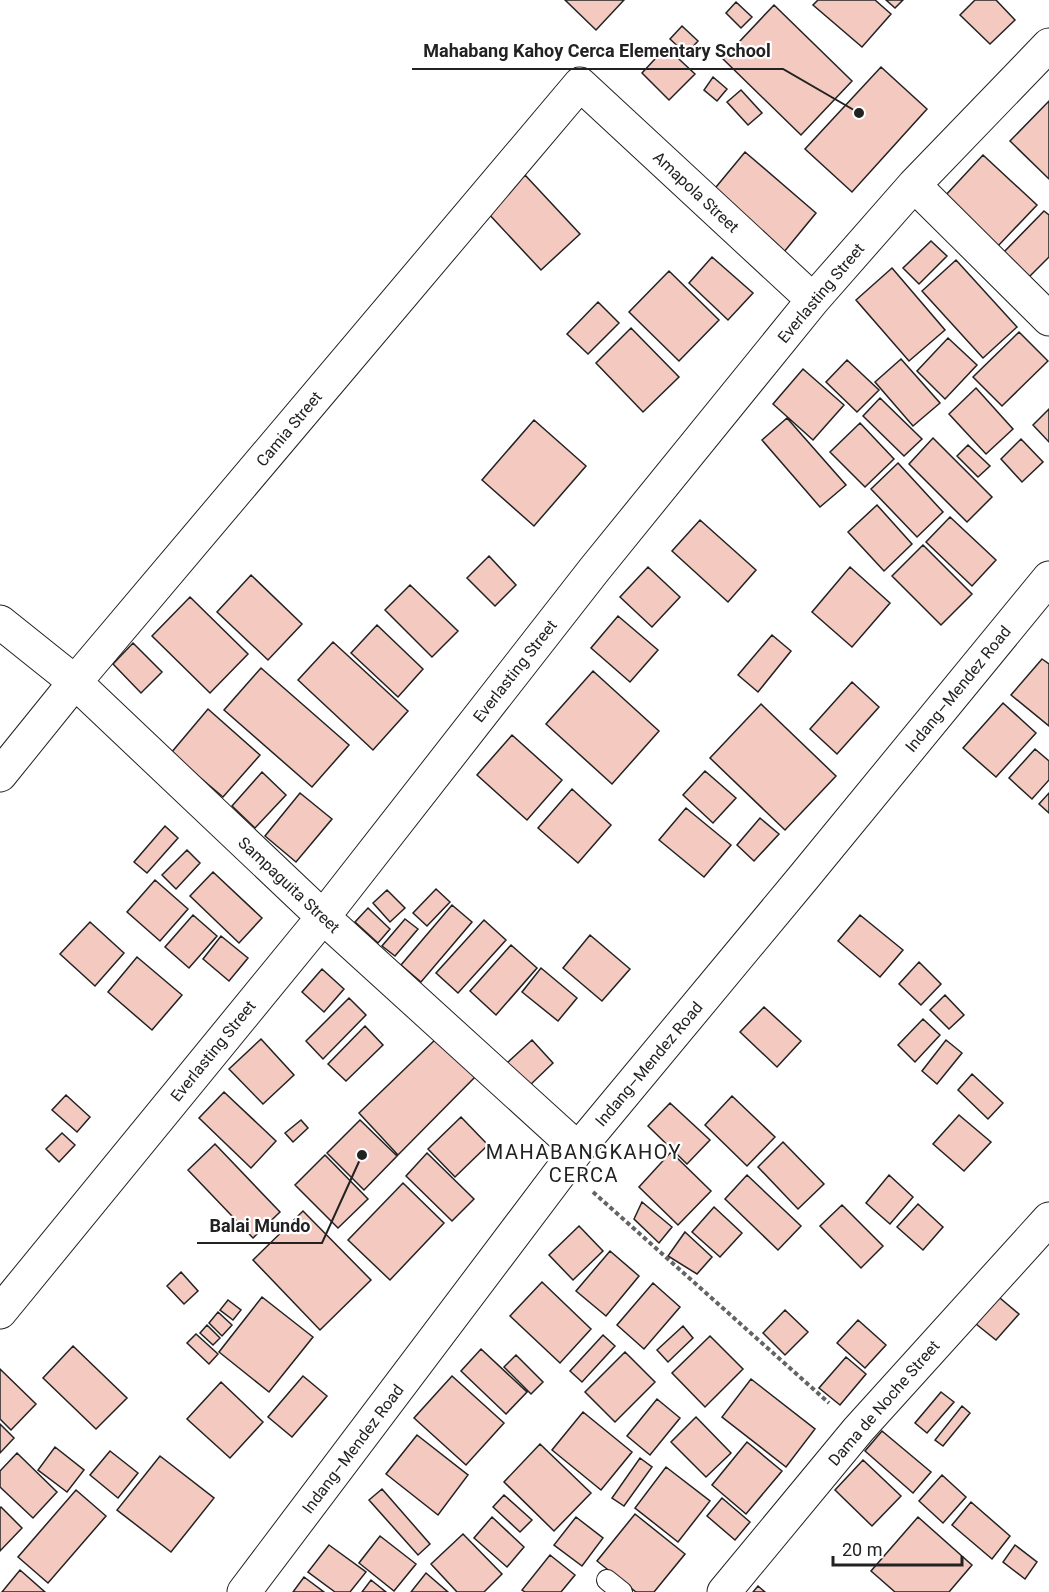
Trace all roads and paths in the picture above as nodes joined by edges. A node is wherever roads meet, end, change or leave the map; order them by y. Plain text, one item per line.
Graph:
1 (1049, 45) edge
2 (580, 84) joint
3 (914, 185) junction
4 (813, 300) junction
5 (1049, 319) edge
6 (1049, 578) edge
7 (0, 622) edge
8 (75, 682) junction
9 (0, 775) edge
10 (323, 917) junction
11 (572, 1158) junction
12 (1049, 1218) edge
13 (0, 1312) edge
14 (858, 1430) junction
15 (244, 1592) edge
16 (724, 1592) edge

1 - 3 street, Everlasting Street
2 - 4 street, Amapola Street
2 - 8 street, Camia Street
3 - 4 street, Everlasting Street
3 - 5 street
4 - 10 street, Everlasting Street
6 - 11 street, Indang–Mendez Road
7 - 8 street, Sampaguita Street
8 - 9 street, Camia Street
8 - 10 street, Sampaguita Street
10 - 11 street, Sampaguita Street
10 - 13 street, Everlasting Street
11 - 14 path
11 - 15 street, Indang–Mendez Road
12 - 14 street, Dama de Noche Street
14 - 16 street, Dama de Noche Street

